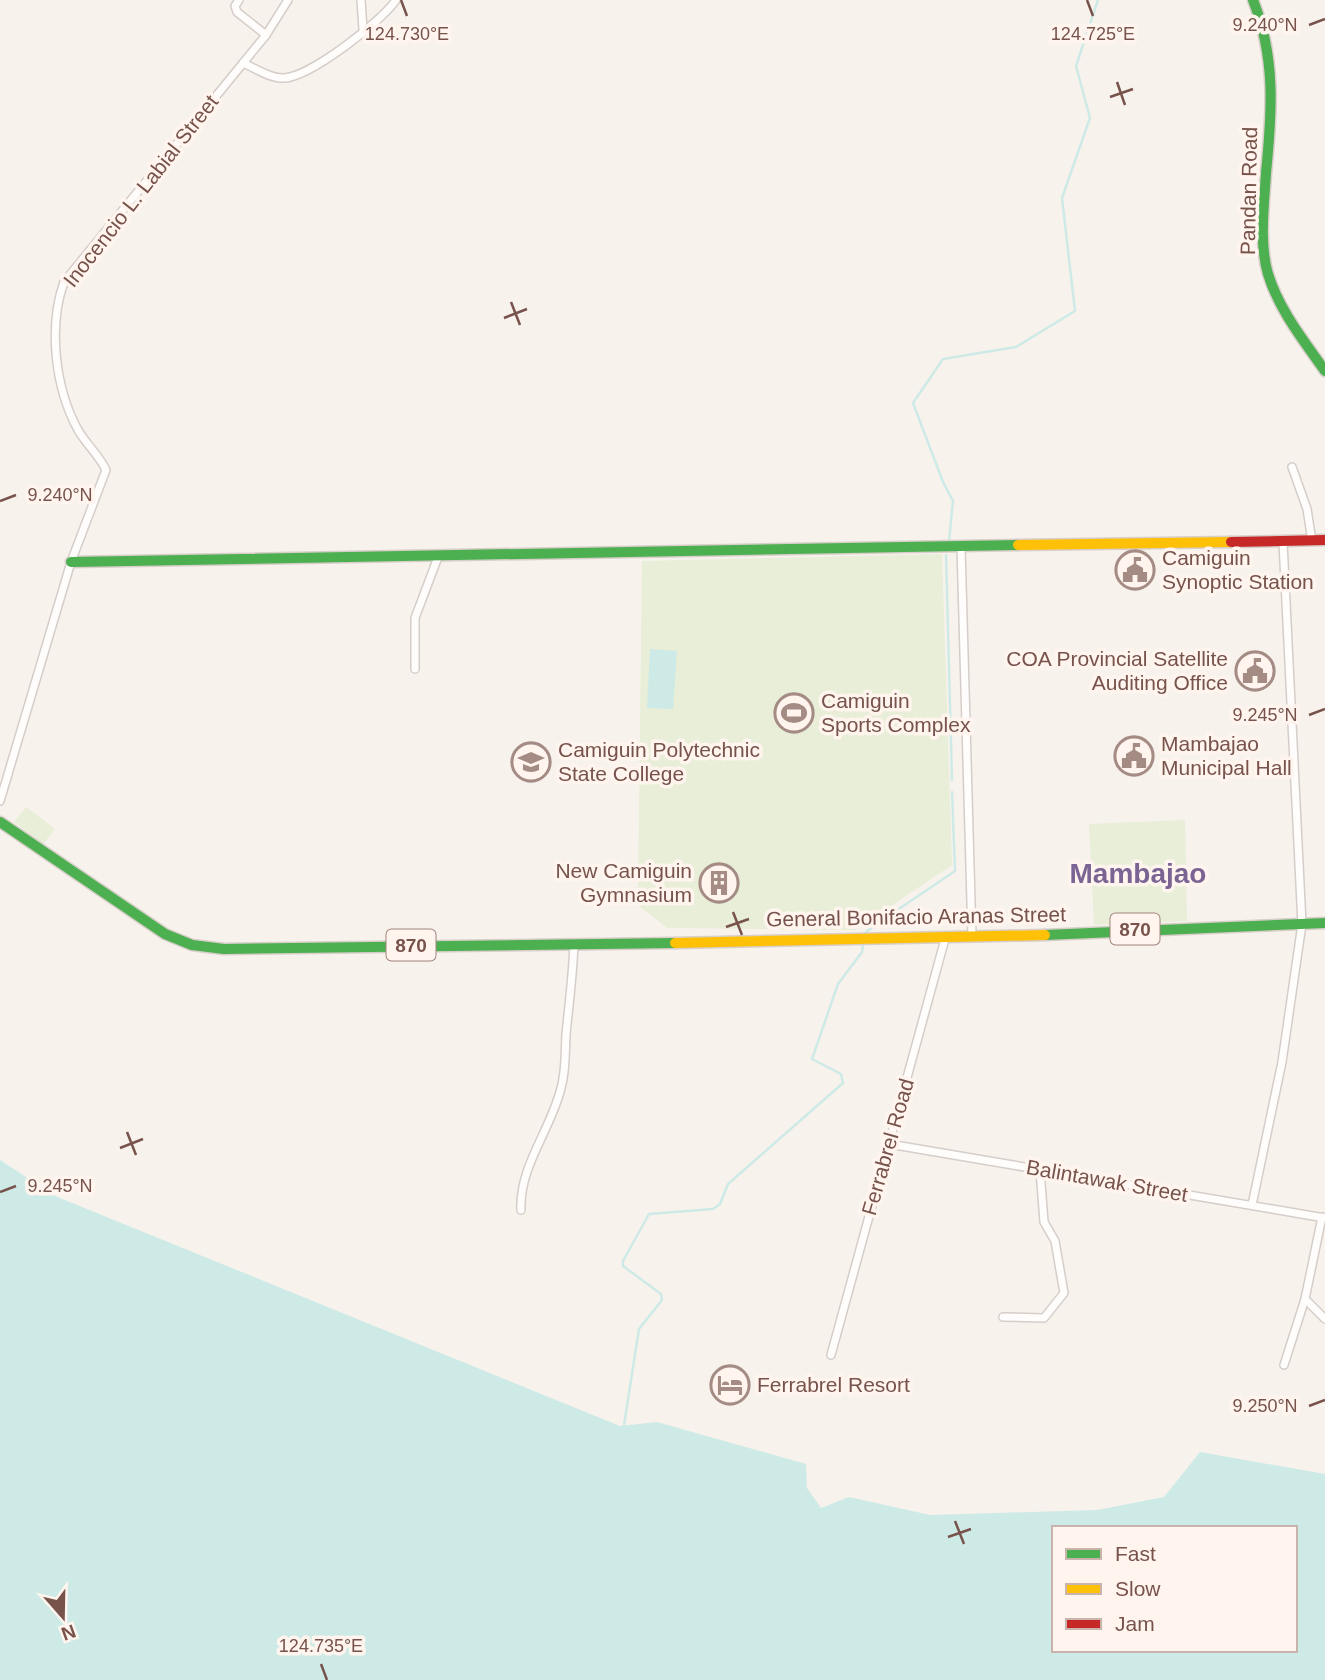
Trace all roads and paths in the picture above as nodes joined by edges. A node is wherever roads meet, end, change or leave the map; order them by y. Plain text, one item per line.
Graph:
1 (239, 0) edge
2 (288, 0) edge
3 (361, 0) edge
4 (396, 0) edge
5 (1254, 0) edge
6 (363, 29) junction
7 (266, 35) junction
8 (243, 63) junction
9 (1325, 371) edge
10 (1292, 467) dead end
11 (1325, 540) edge
12 (1312, 541) junction
13 (1283, 542) junction
14 (961, 547) junction
15 (438, 557) junction
16 (71, 562) junction
17 (415, 669) dead end
18 (0, 801) edge
19 (0, 821) edge
20 (1325, 923) edge
21 (1301, 924) junction
22 (972, 937) junction
23 (945, 939) junction
24 (575, 942) junction
25 (889, 1144) junction
26 (1040, 1170) junction
27 (1252, 1205) junction
28 (520, 1210) dead end
29 (1324, 1217) edge
30 (1305, 1299) junction
31 (1003, 1317) dead end
32 (1325, 1319) edge
33 (831, 1355) dead end
34 (1284, 1365) dead end

1 - 7 street
2 - 7 street
3 - 6 street
4 - 6 street
5 - 9 street, Pandan Road
6 - 8 street
7 - 8 street
8 - 16 street, Inocencio L. Labial Street
10 - 12 street
11 - 12 street
12 - 13 street
13 - 14 street
13 - 21 street
14 - 15 street
14 - 22 street
15 - 16 street
15 - 17 street
16 - 18 street, Inocencio L. Labial Street
19 - 24 street, General Bonifacio Aranas Street / 870
20 - 21 street, General Bonifacio Aranas Street / 870
21 - 22 street, General Bonifacio Aranas Street / 870
21 - 27 street
22 - 23 street, General Bonifacio Aranas Street / 870
23 - 24 street, General Bonifacio Aranas Street / 870
23 - 25 street, Ferrabrel Road
24 - 28 street
25 - 26 street, Balintawak Street
25 - 33 street, Ferrabrel Road
26 - 27 street, Balintawak Street
26 - 31 street
27 - 29 street, Balintawak Street
29 - 30 street
30 - 32 street
30 - 34 street

